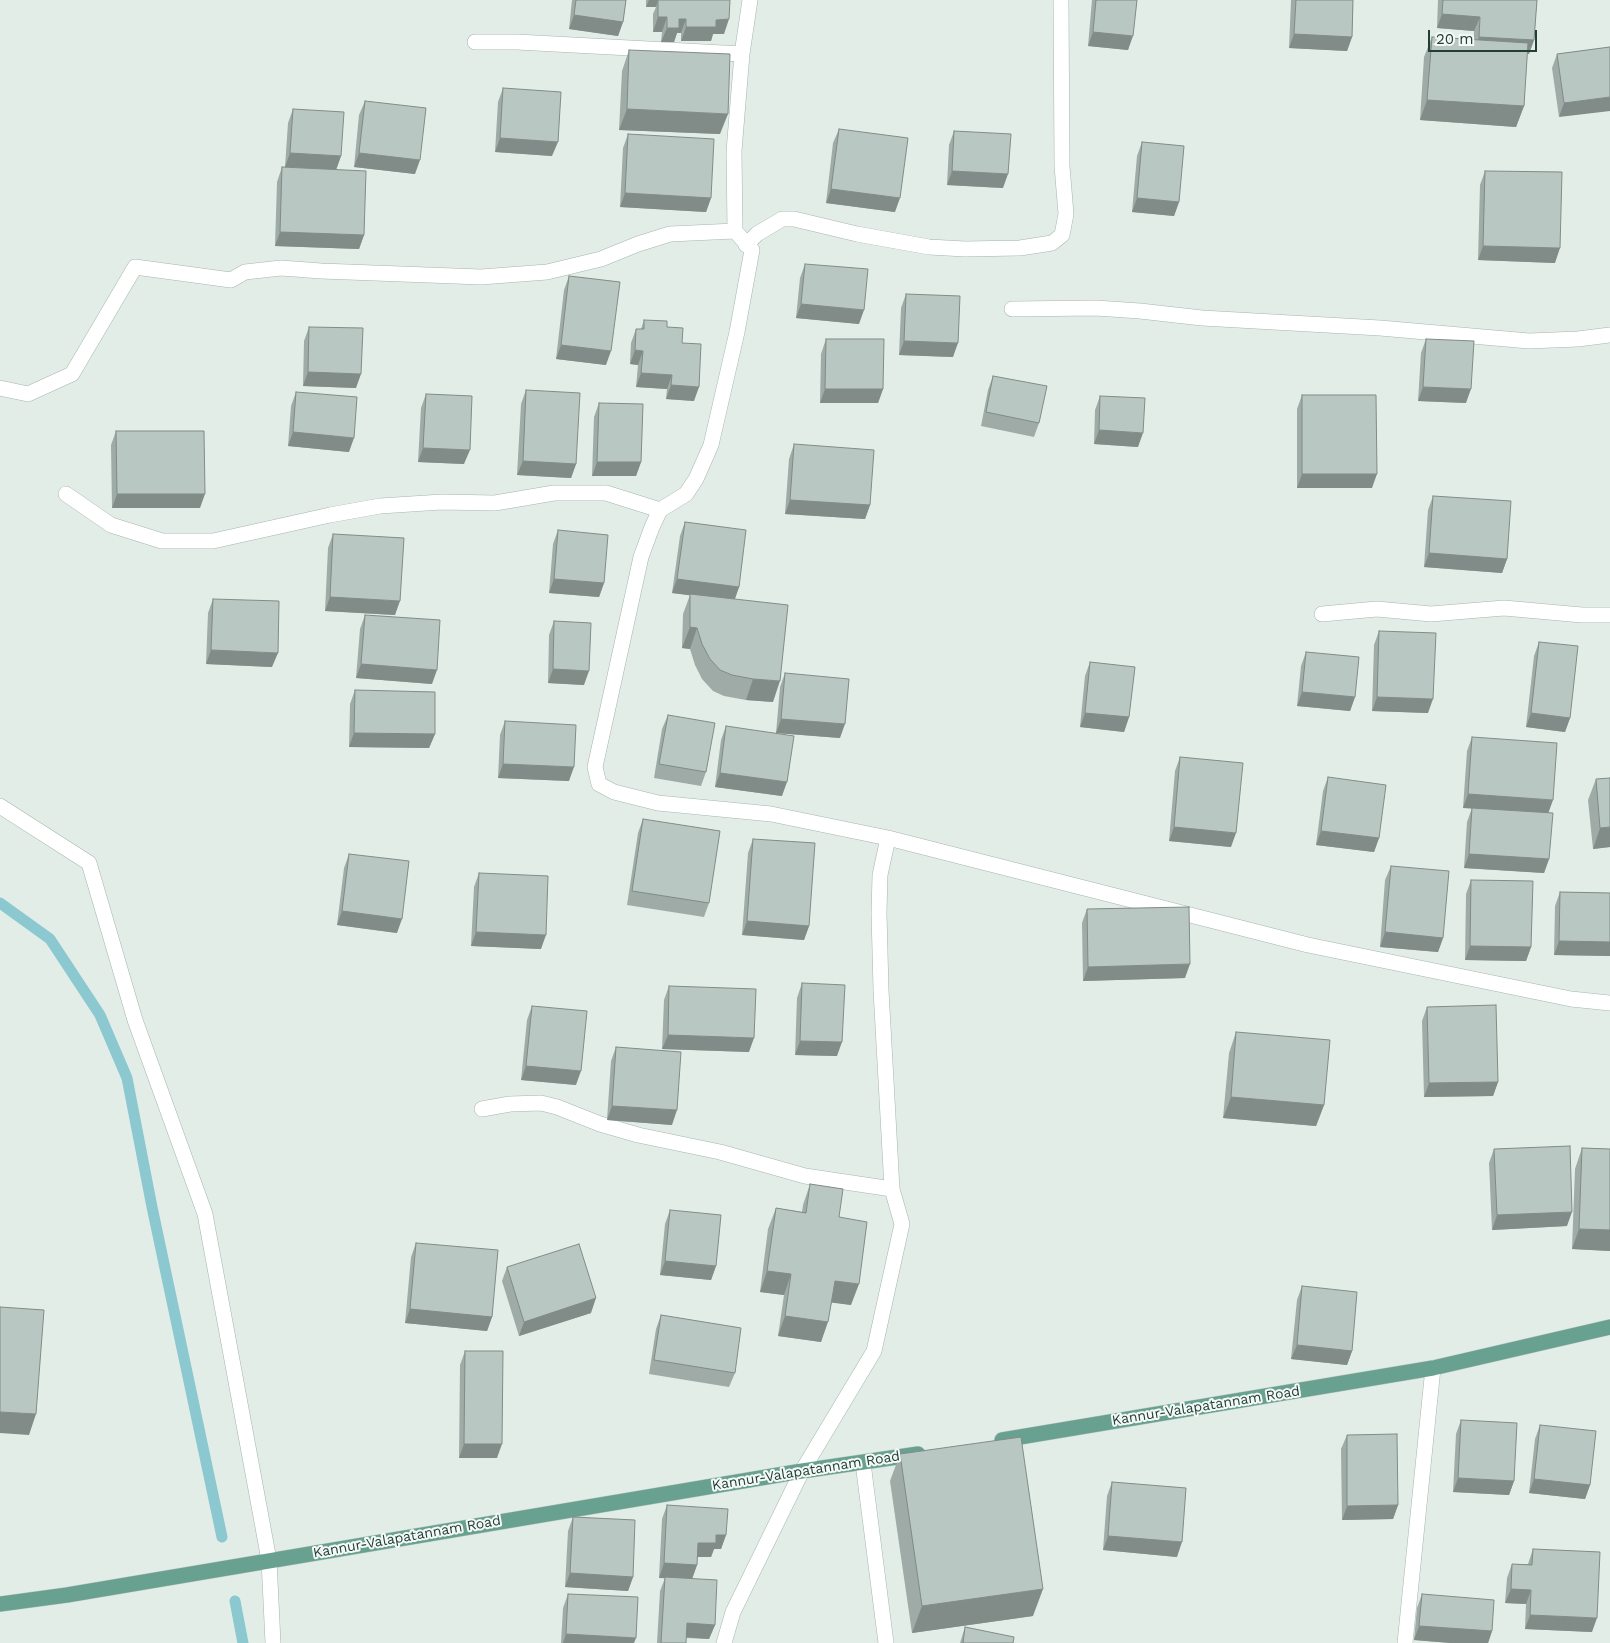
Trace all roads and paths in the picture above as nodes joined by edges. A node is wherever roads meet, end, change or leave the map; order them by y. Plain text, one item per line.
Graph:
1 (750, 0) edge
2 (1061, 0) edge
3 (475, 42) dead end
4 (742, 54) junction
5 (735, 231) junction
6 (746, 245) junction
7 (1012, 309) dead end
8 (1610, 335) edge
9 (0, 388) edge
10 (66, 494) dead end
11 (660, 510) junction
12 (1322, 614) dead end
13 (1610, 616) edge
14 (0, 806) edge
15 (888, 838) junction
16 (1610, 1003) edge
17 (482, 1109) dead end
18 (892, 1189) junction
19 (1610, 1327) edge
20 (1433, 1368) junction
21 (991, 1442) edge
22 (932, 1452) edge
23 (863, 1463) junction
24 (802, 1471) junction
25 (269, 1560) junction
26 (0, 1604) edge
27 (273, 1643) edge
28 (724, 1643) edge
29 (886, 1643) edge
30 (1405, 1643) edge

1 - 4 street
2 - 6 street
3 - 4 street
4 - 5 street
5 - 6 street
5 - 9 street
6 - 11 street
7 - 8 street
10 - 11 street
11 - 15 street
12 - 13 street
14 - 25 street
15 - 16 street
15 - 18 street
17 - 18 street
18 - 24 street
19 - 20 main road, Kannur-Valapatannam Road
20 - 21 main road, Kannur-Valapatannam Road
20 - 30 street
22 - 23 main road, Kannur-Valapatannam Road
23 - 24 main road, Kannur-Valapatannam Road
23 - 29 street
24 - 25 main road, Kannur-Valapatannam Road
24 - 28 street
25 - 26 main road, Kannur-Valapatannam Road
25 - 27 street

